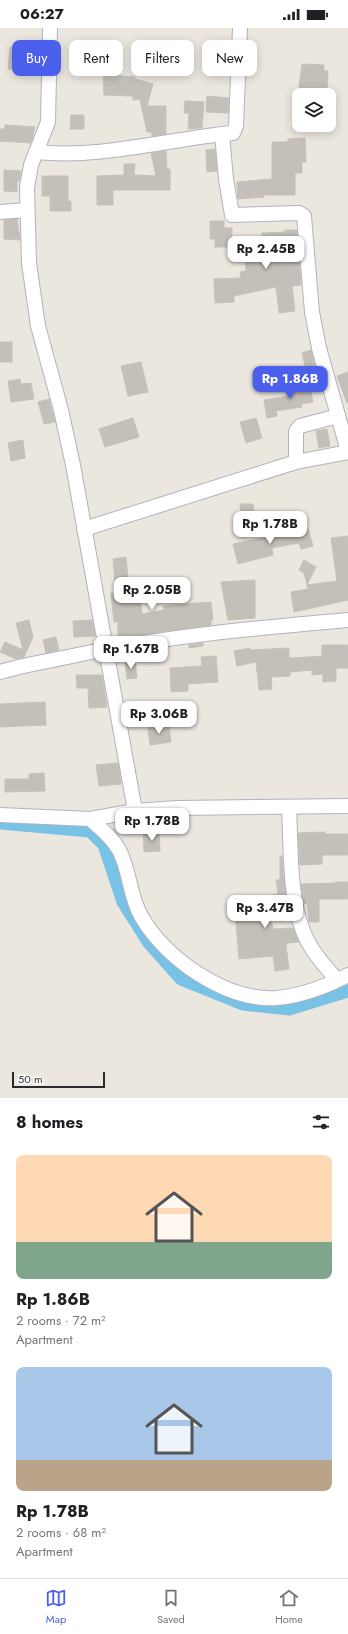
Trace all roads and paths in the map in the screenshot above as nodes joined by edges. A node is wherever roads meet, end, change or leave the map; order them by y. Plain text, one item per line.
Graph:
1 (50, 28) edge
2 (240, 28) edge
3 (222, 134) junction
4 (36, 152) junction
5 (27, 210) junction
6 (0, 212) edge
7 (338, 416) junction
8 (348, 452) edge
9 (296, 462) junction
10 (84, 529) junction
11 (348, 620) edge
12 (106, 648) junction
13 (0, 672) edge
14 (289, 806) junction
15 (348, 806) edge
16 (135, 811) junction
17 (0, 815) edge
18 (90, 819) junction
19 (343, 978) edge

1 - 4 street
2 - 3 street
3 - 4 street
3 - 7 street
4 - 5 street
5 - 6 street
5 - 10 street
7 - 8 street
7 - 9 street
8 - 9 street
9 - 10 street
10 - 12 street
11 - 12 street
12 - 13 street
12 - 16 street
14 - 15 street
14 - 16 street
14 - 19 street
16 - 18 street
17 - 18 street
18 - 19 street

